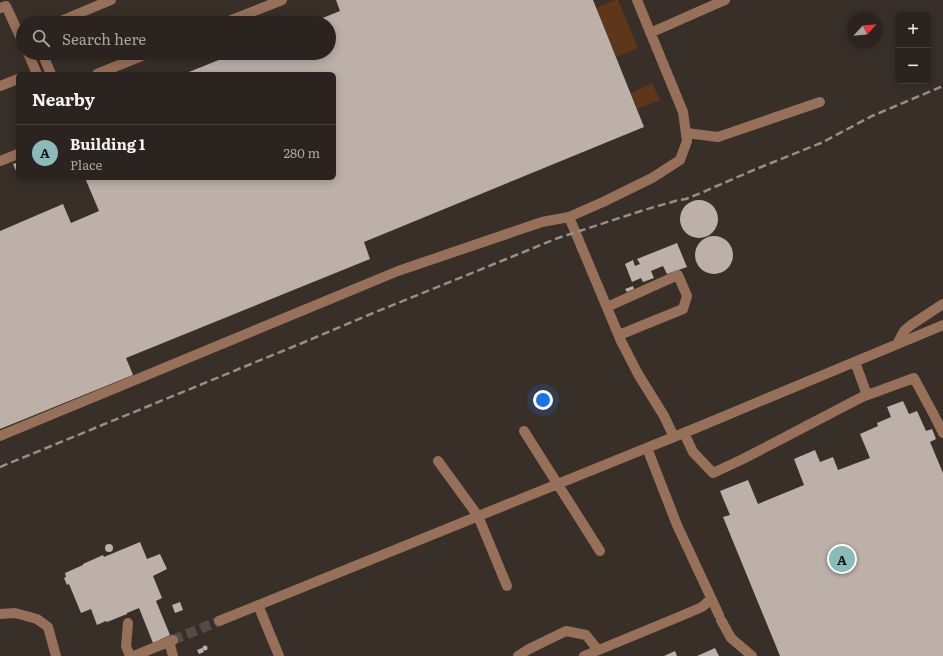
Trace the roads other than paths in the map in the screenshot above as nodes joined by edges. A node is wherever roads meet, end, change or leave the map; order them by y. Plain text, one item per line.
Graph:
1 (111, 0) edge
2 (282, 0) edge
3 (637, 0) edge
4 (725, 0) edge
5 (0, 8) edge
6 (73, 16) edge
7 (242, 16) edge
8 (16, 28) edge
9 (650, 33) junction
10 (30, 60) edge
11 (45, 60) edge
12 (132, 60) edge
13 (34, 72) edge
14 (50, 72) edge
15 (102, 72) edge
16 (16, 80) edge
17 (0, 86) edge
18 (820, 102) dead end
19 (686, 133) junction
20 (16, 155) edge
21 (0, 161) edge
22 (569, 217) junction
23 (943, 304) edge
24 (607, 307) junction
25 (943, 325) edge
26 (619, 336) junction
27 (898, 344) junction
28 (855, 362) junction
29 (867, 395) junction
30 (524, 431) dead end
31 (684, 433) junction
32 (943, 433) edge
33 (0, 436) edge
34 (674, 437) junction
35 (647, 448) junction
36 (438, 461) dead end
37 (557, 484) junction
38 (478, 516) junction
39 (600, 551) dead end
40 (507, 586) dead end
41 (711, 599) junction
42 (258, 605) junction
43 (0, 614) edge
44 (218, 621) tunnel mouth
45 (128, 623) dead end
46 (598, 650) junction
47 (56, 656) edge
48 (130, 656) edge
49 (134, 656) edge
50 (173, 656) edge
51 (279, 656) edge
52 (518, 656) edge
53 (584, 656) edge
54 (752, 656) edge

1 - 6 lane
2 - 7 lane
3 - 9 lane
4 - 9 lane
5 - 8 lane
9 - 19 lane
10 - 13 lane
11 - 14 lane
12 - 15 lane
16 - 17 lane
18 - 19 lane
19 - 22 lane
20 - 21 lane
22 - 24 lane
22 - 33 lane
23 - 27 lane
24 - 26 lane
24 - 26 lane
25 - 27 lane
26 - 34 lane
27 - 28 lane
28 - 29 lane
28 - 31 lane
29 - 31 lane
29 - 32 lane
30 - 37 lane
31 - 34 lane
34 - 35 lane
35 - 37 lane
35 - 41 lane
36 - 38 lane
37 - 38 lane
37 - 39 lane
38 - 40 lane
38 - 42 lane
41 - 46 lane
41 - 54 lane
42 - 44 lane
42 - 51 lane
43 - 47 lane
45 - 48 lane
46 - 52 lane
46 - 53 lane
49 - 50 lane

